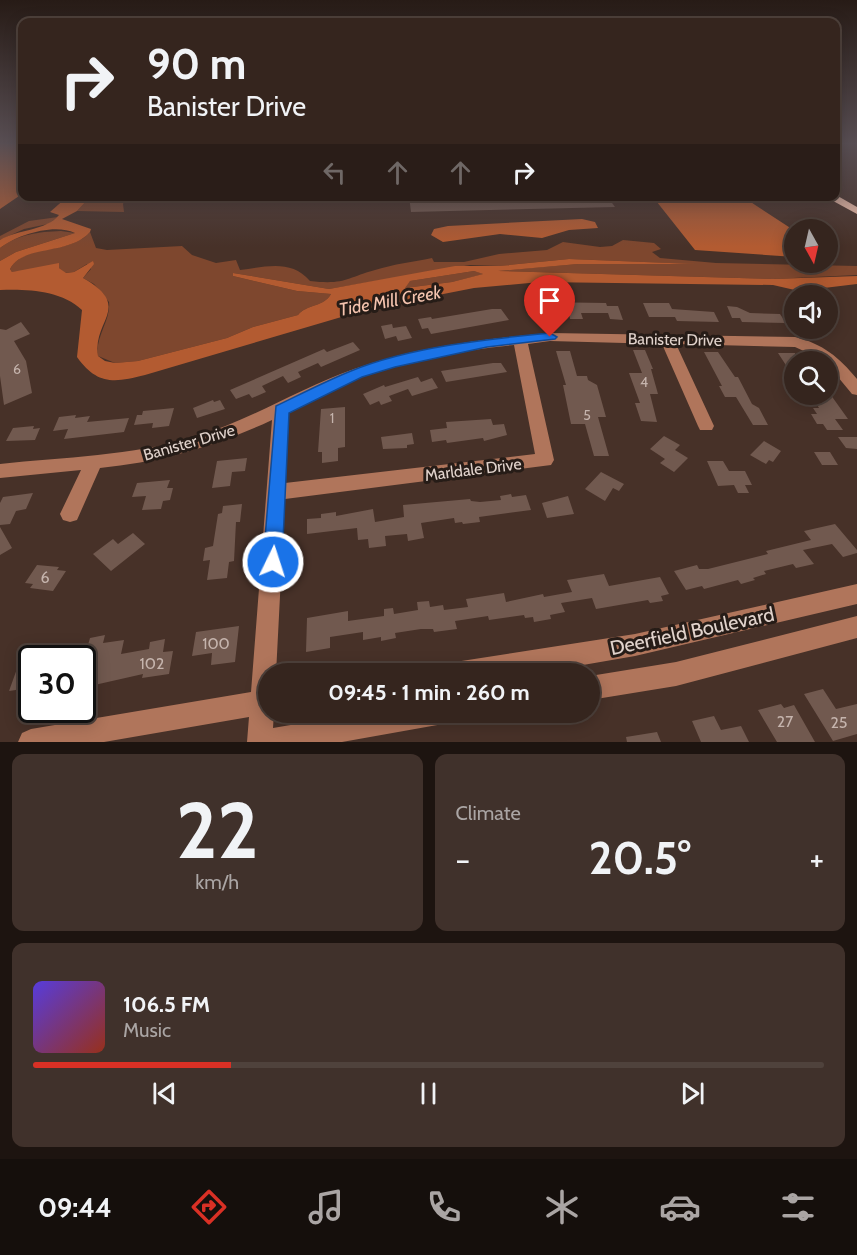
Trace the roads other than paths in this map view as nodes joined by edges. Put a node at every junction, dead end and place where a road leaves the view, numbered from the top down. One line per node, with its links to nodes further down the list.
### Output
1 (840, 195): 3 (main road)
2 (838, 201): 4 (main road)
3 (857, 204)
4 (857, 211)
5 (520, 338): 6 (street, Banister Drive); 8 (street, Banister Drive); 12 (street, Marldale Drive)
6 (667, 339): 7 (street, Banister Drive); 9 (street)
7 (856, 388)
8 (281, 410): 10 (street, Banister Drive); 12 (street)
9 (706, 426)
10 (93, 463): 11 (street, Banister Drive); 13 (street)
11 (0, 471)
12 (277, 492): 16 (street)
13 (70, 514)
14 (857, 594): 17 (street, Deerfield Boulevard)
15 (857, 627): 18 (street, Deerfield Boulevard)
16 (268, 663)
17 (521, 663)
18 (600, 686)
19 (258, 703): 22 (street)
20 (263, 723): 23 (street)
21 (379, 723): 24 (street)
22 (31, 742)
23 (260, 742)
24 (268, 742)

